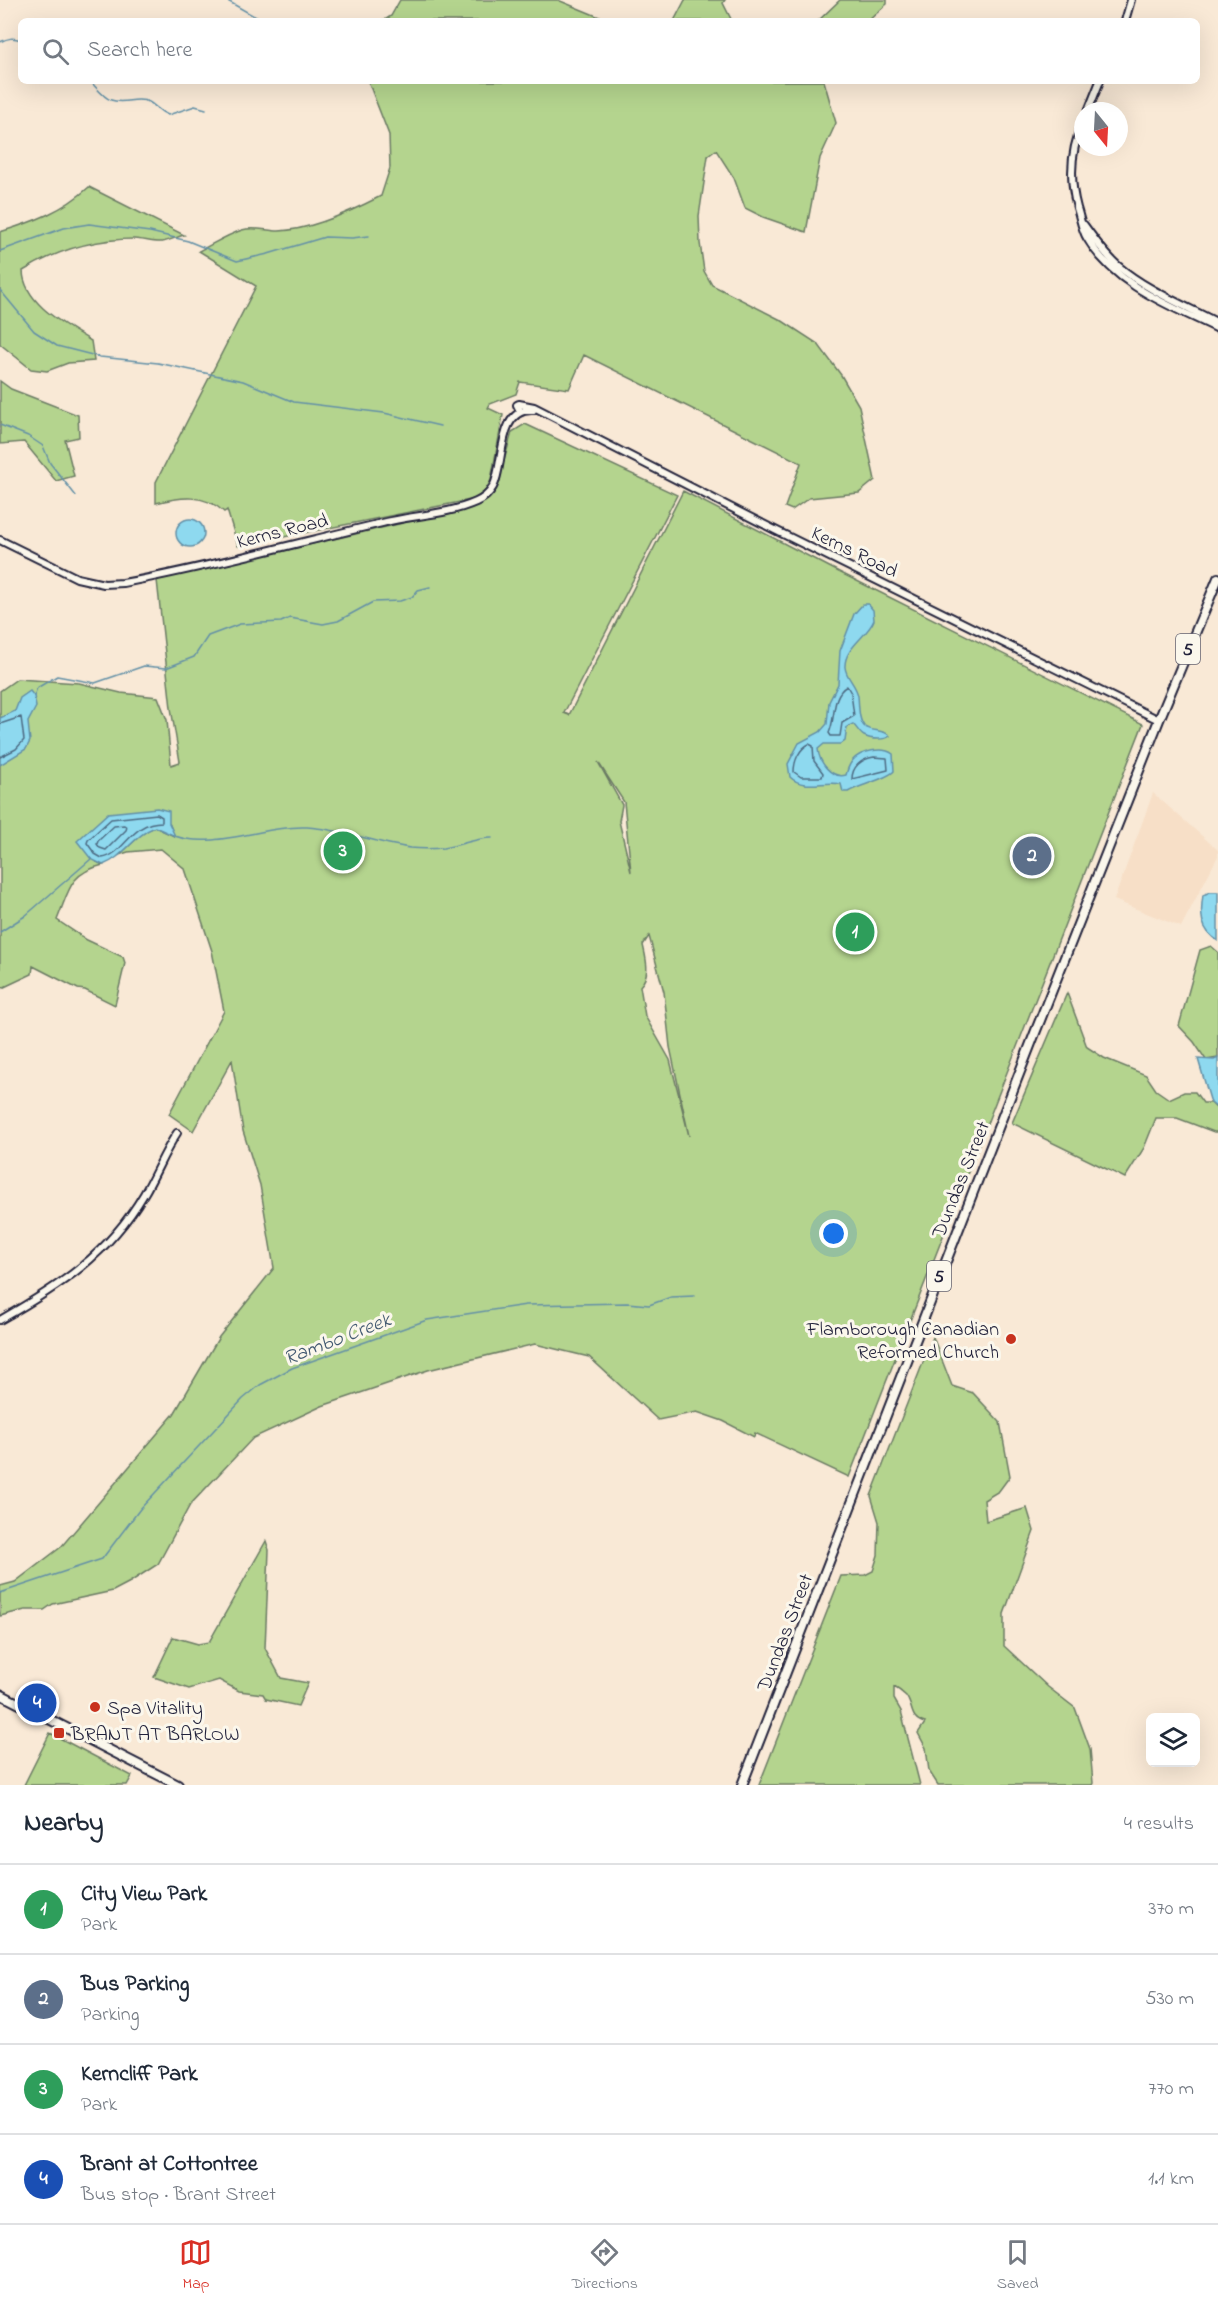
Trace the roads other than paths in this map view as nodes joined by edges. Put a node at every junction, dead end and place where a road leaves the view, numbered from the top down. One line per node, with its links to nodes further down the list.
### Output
1 (1131, 0): 2 (street)
2 (1126, 18)
3 (1099, 84): 4 (street)
4 (1092, 102)
5 (1074, 156): 6 (street)
6 (1082, 222): 7 (street); 8 (street)
7 (1218, 322)
8 (1218, 329)
9 (0, 540): 11 (street, Kerns Road)
10 (1218, 578): 11 (main road, 5)
11 (1159, 720): 16 (main road, Dundas Street / 5)
12 (177, 1133): 13 (street)
13 (0, 1320)
14 (0, 1694): 15 (main road)
15 (178, 1785)
16 (742, 1785)

